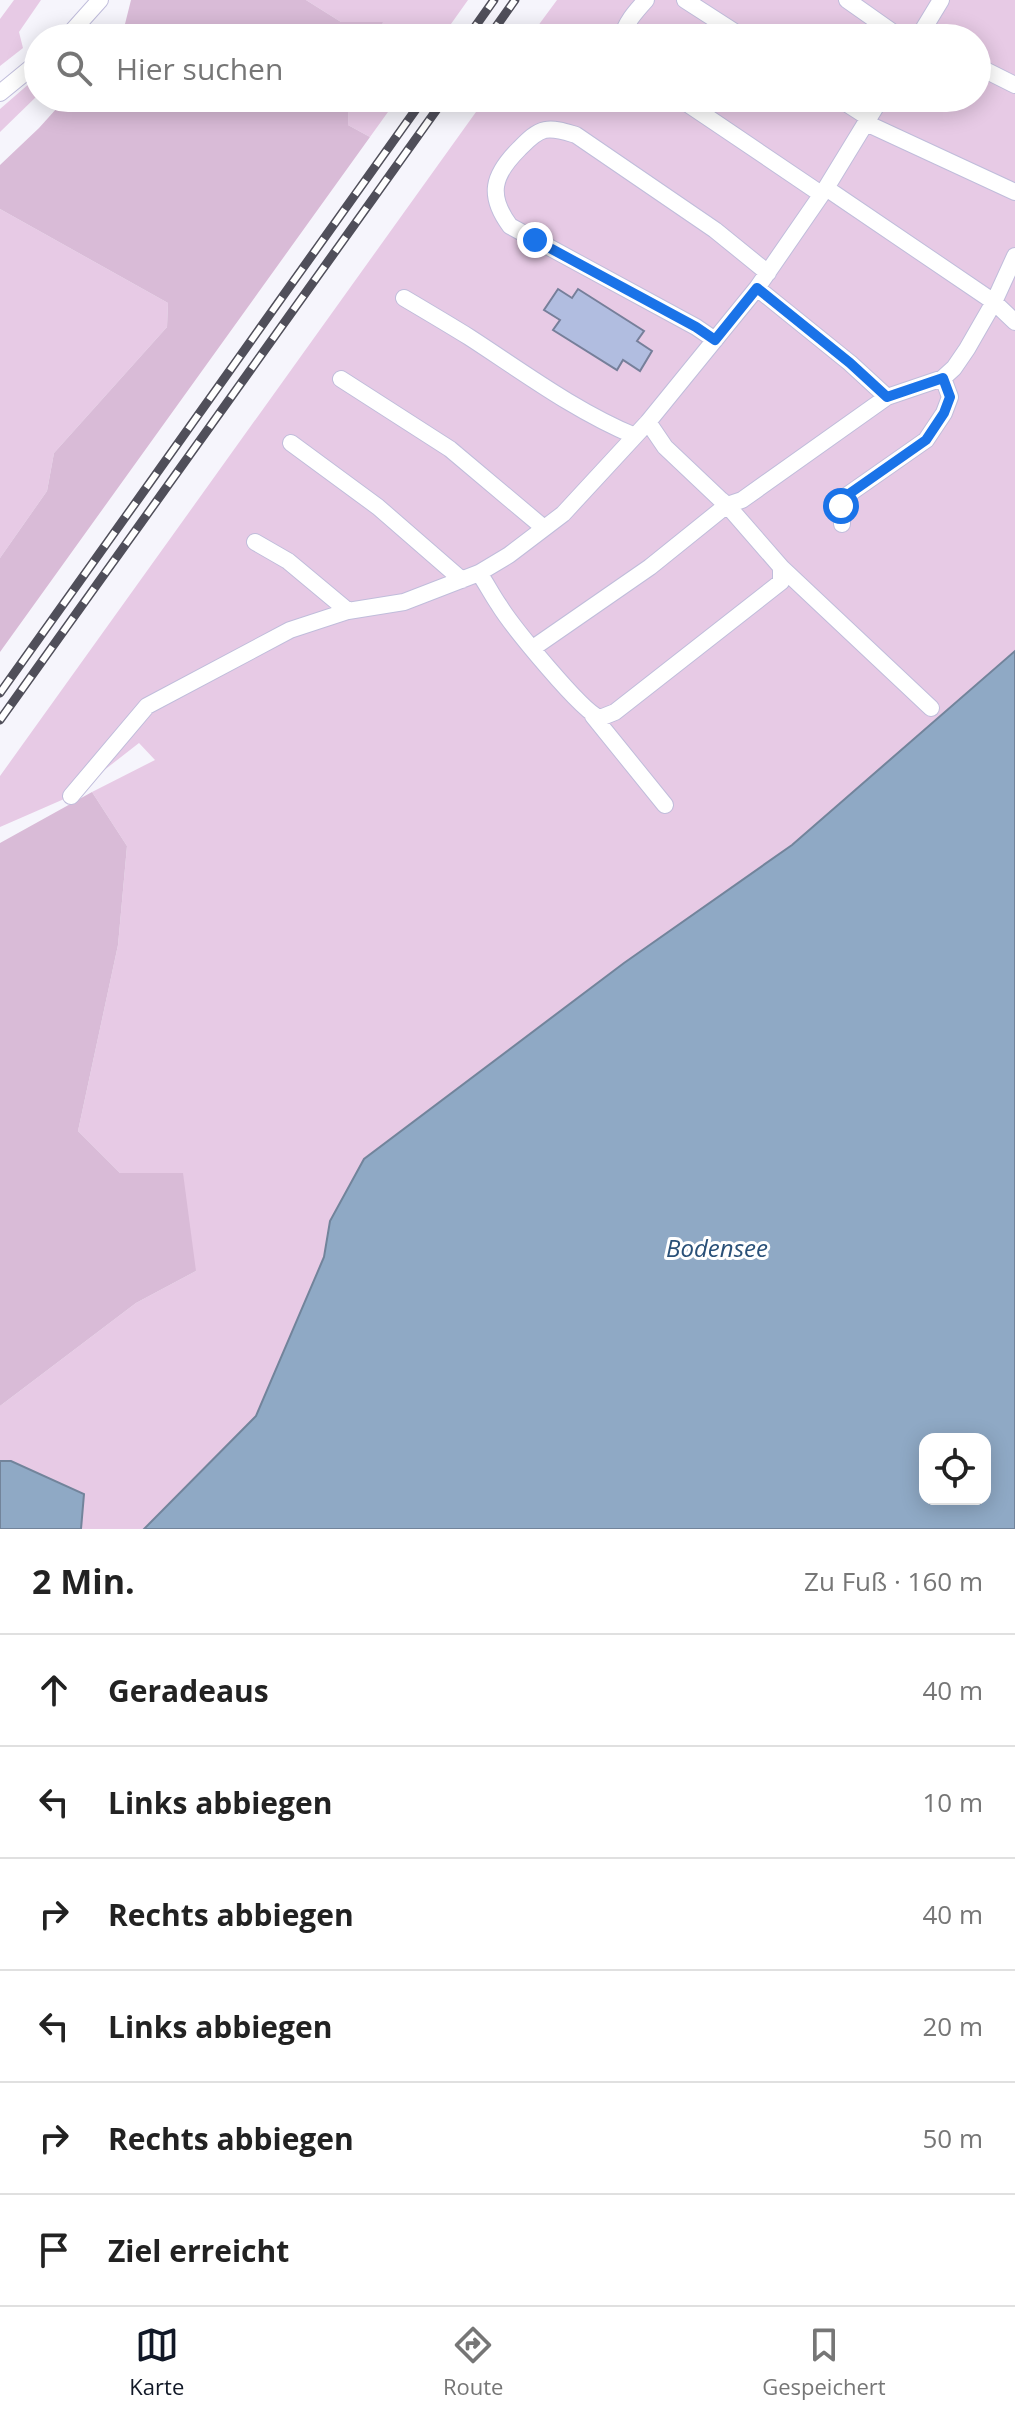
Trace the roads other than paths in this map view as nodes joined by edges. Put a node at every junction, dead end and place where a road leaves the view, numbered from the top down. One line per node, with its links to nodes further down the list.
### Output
1 (100, 0): 6 (lane)
2 (646, 0): 7 (lane)
3 (685, 0): 8 (lane)
4 (847, 0): 9 (lane)
5 (941, 0): 10 (lane)
6 (79, 24)
7 (627, 24)
8 (722, 24)
9 (881, 24)
10 (926, 24)
11 (24, 73): 14 (lane)
12 (991, 73): 13 (lane)
13 (1015, 85)
14 (0, 93)
15 (701, 112): 19 (lane)
16 (857, 112): 18 (lane)
17 (873, 112): 18 (lane)
18 (868, 120): 19 (lane); 20 (lane)
19 (824, 191): 22 (lane); 25 (lane)
20 (1015, 192)
21 (1015, 256): 25 (lane)
22 (768, 273): 23 (lane); 27 (lane)
23 (757, 288): 27 (lane); 30 (lane)
24 (404, 298): 32 (lane)
25 (994, 302): 26 (lane); 28 (lane)
26 (1015, 322)
27 (715, 340): 31 (lane)
28 (943, 378): 30 (lane); 35 (lane)
29 (341, 379): 36 (lane)
30 (887, 397): 34 (lane)
31 (648, 422): 32 (lane); 34 (lane)
32 (635, 436): 36 (lane)
33 (291, 443): 40 (lane)
34 (727, 505): 38 (lane); 42 (lane)
35 (842, 524)
36 (544, 528): 39 (lane)
37 (255, 542): 41 (lane)
38 (781, 567): 43 (lane); 44 (lane)
39 (479, 573): 40 (lane); 42 (lane)
40 (462, 580): 41 (lane)
41 (348, 611): 45 (lane)
42 (533, 648): 44 (lane)
43 (931, 708)
44 (593, 716): 46 (lane)
45 (71, 796)
46 (665, 805)

